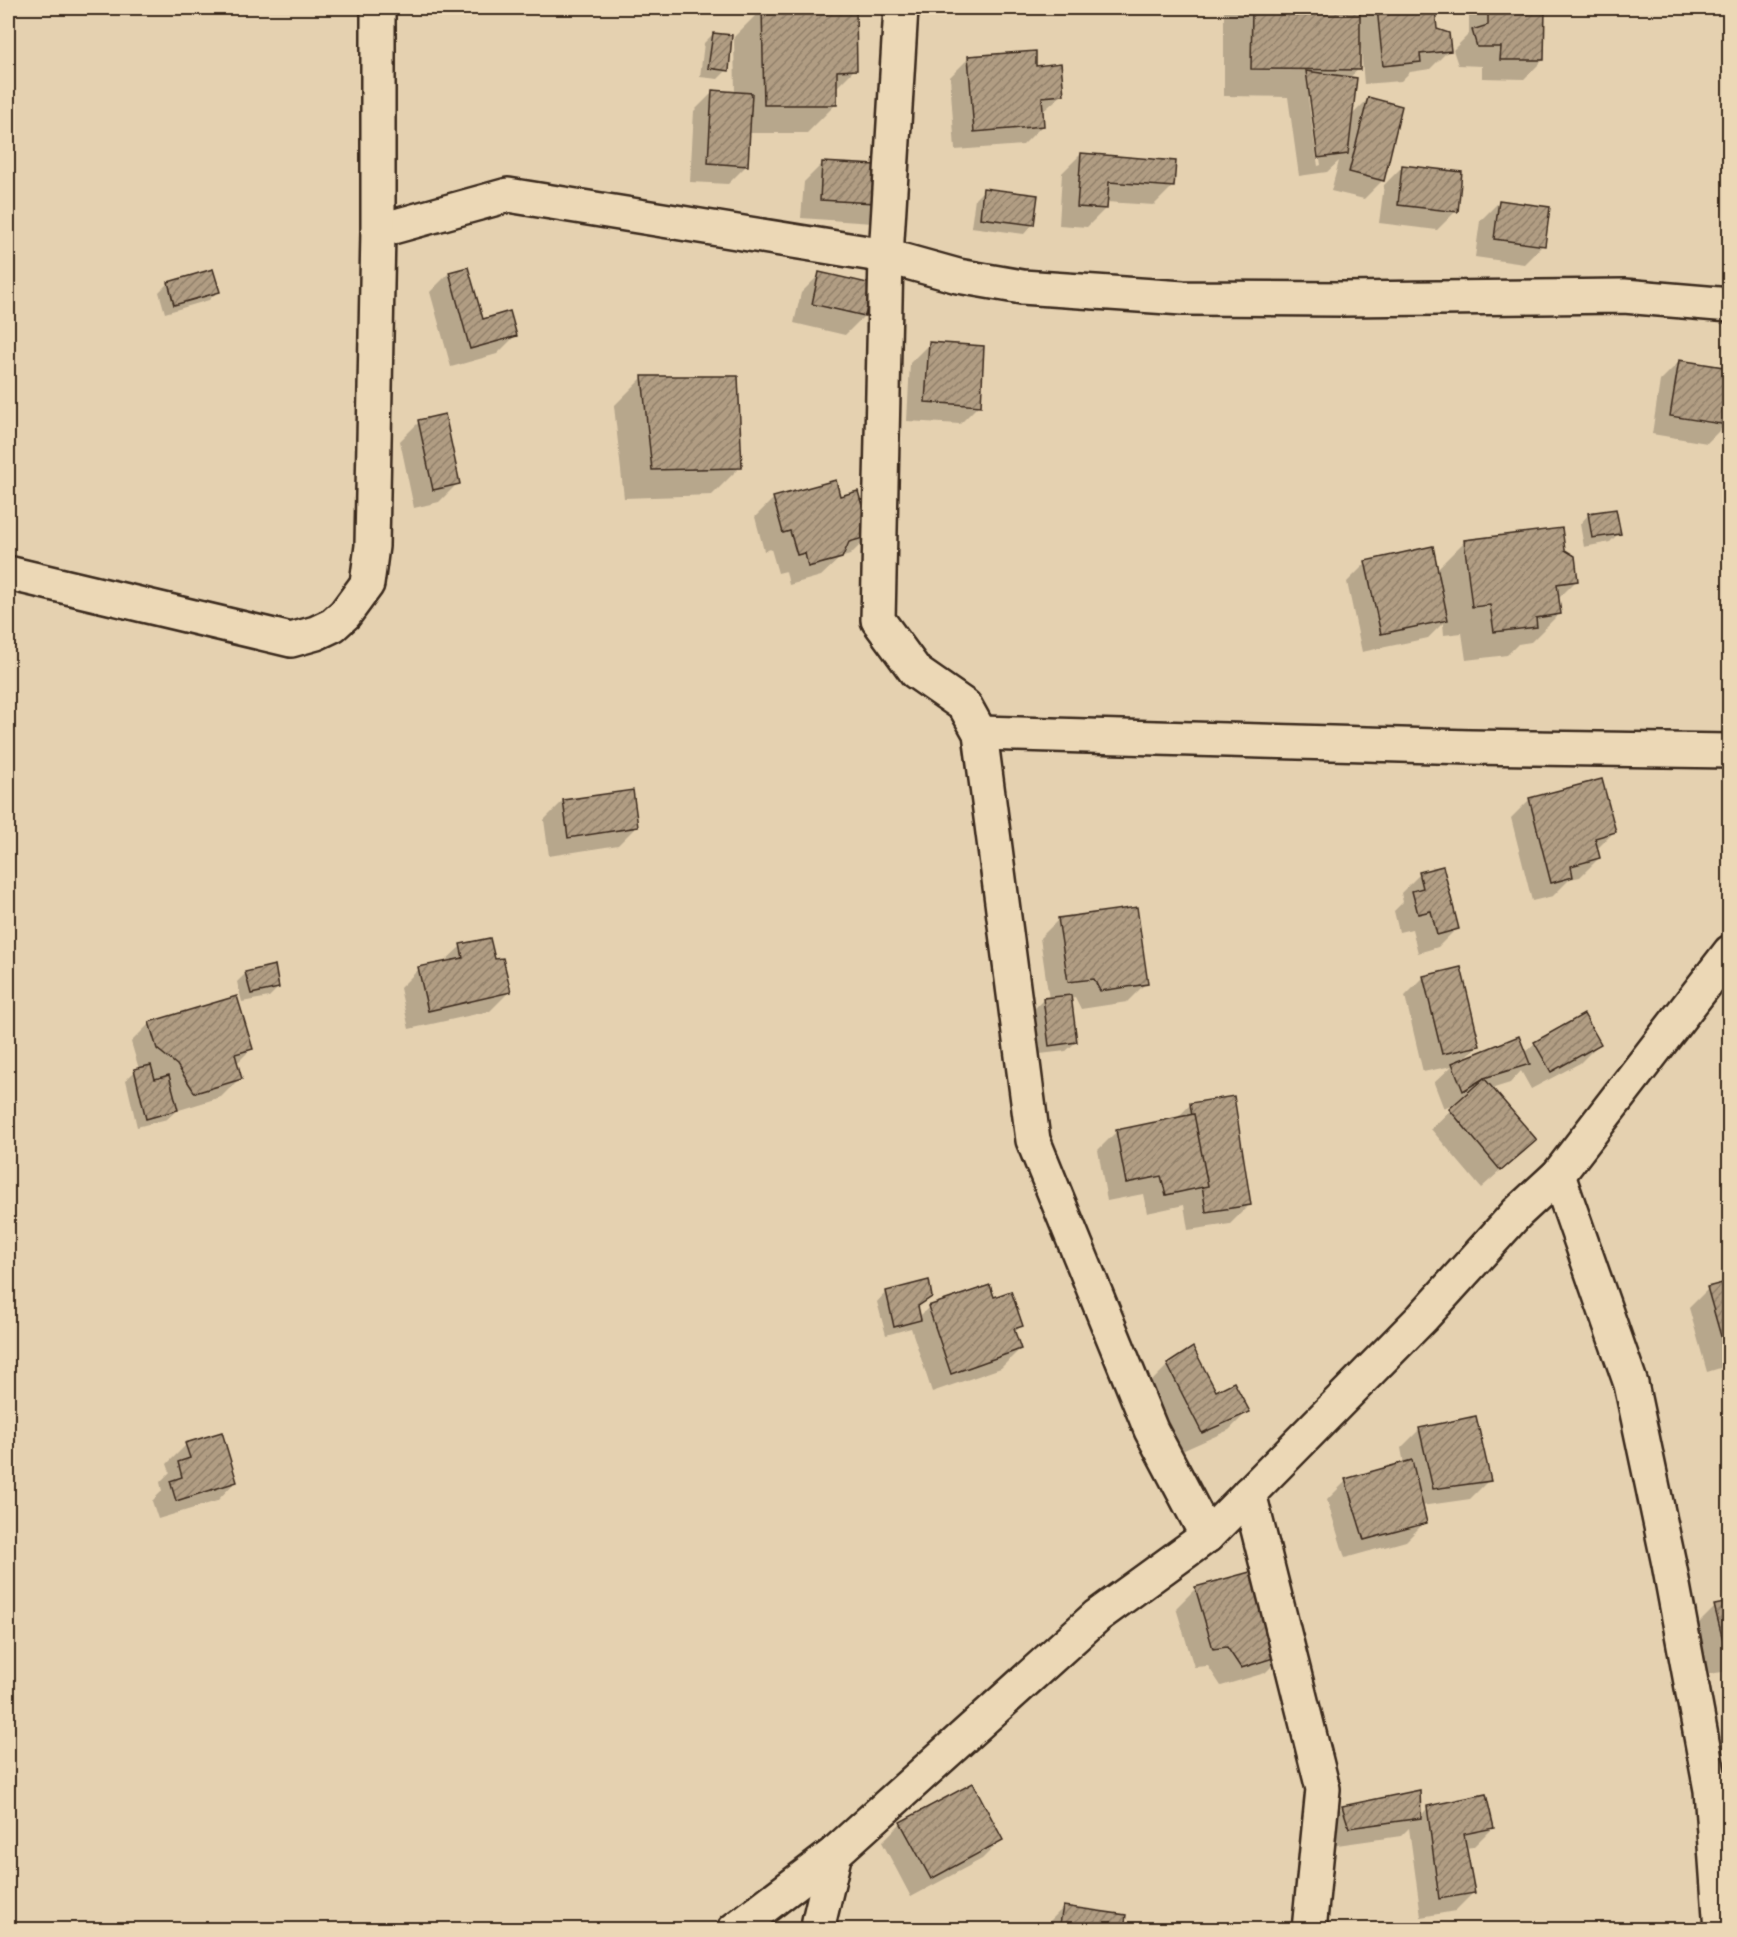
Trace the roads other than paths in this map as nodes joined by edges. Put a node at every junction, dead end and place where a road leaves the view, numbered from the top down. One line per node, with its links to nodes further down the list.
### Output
1 (378, 8): 3 (street)
2 (901, 8): 4 (street)
3 (378, 231): 4 (street); 6 (street)
4 (886, 256): 5 (street); 7 (street)
5 (1730, 305)
6 (8, 573)
7 (980, 733): 8 (street); 12 (street)
8 (1730, 751)
9 (1730, 952): 10 (street)
10 (1558, 1175): 11 (street); 13 (street)
11 (1249, 1493): 12 (street); 17 (street)
12 (1207, 1536): 14 (street)
13 (1720, 1789): 18 (street)
14 (835, 1853): 15 (street); 16 (street)
15 (734, 1929)
16 (821, 1929)
17 (1309, 1929)
18 (1721, 1929)

